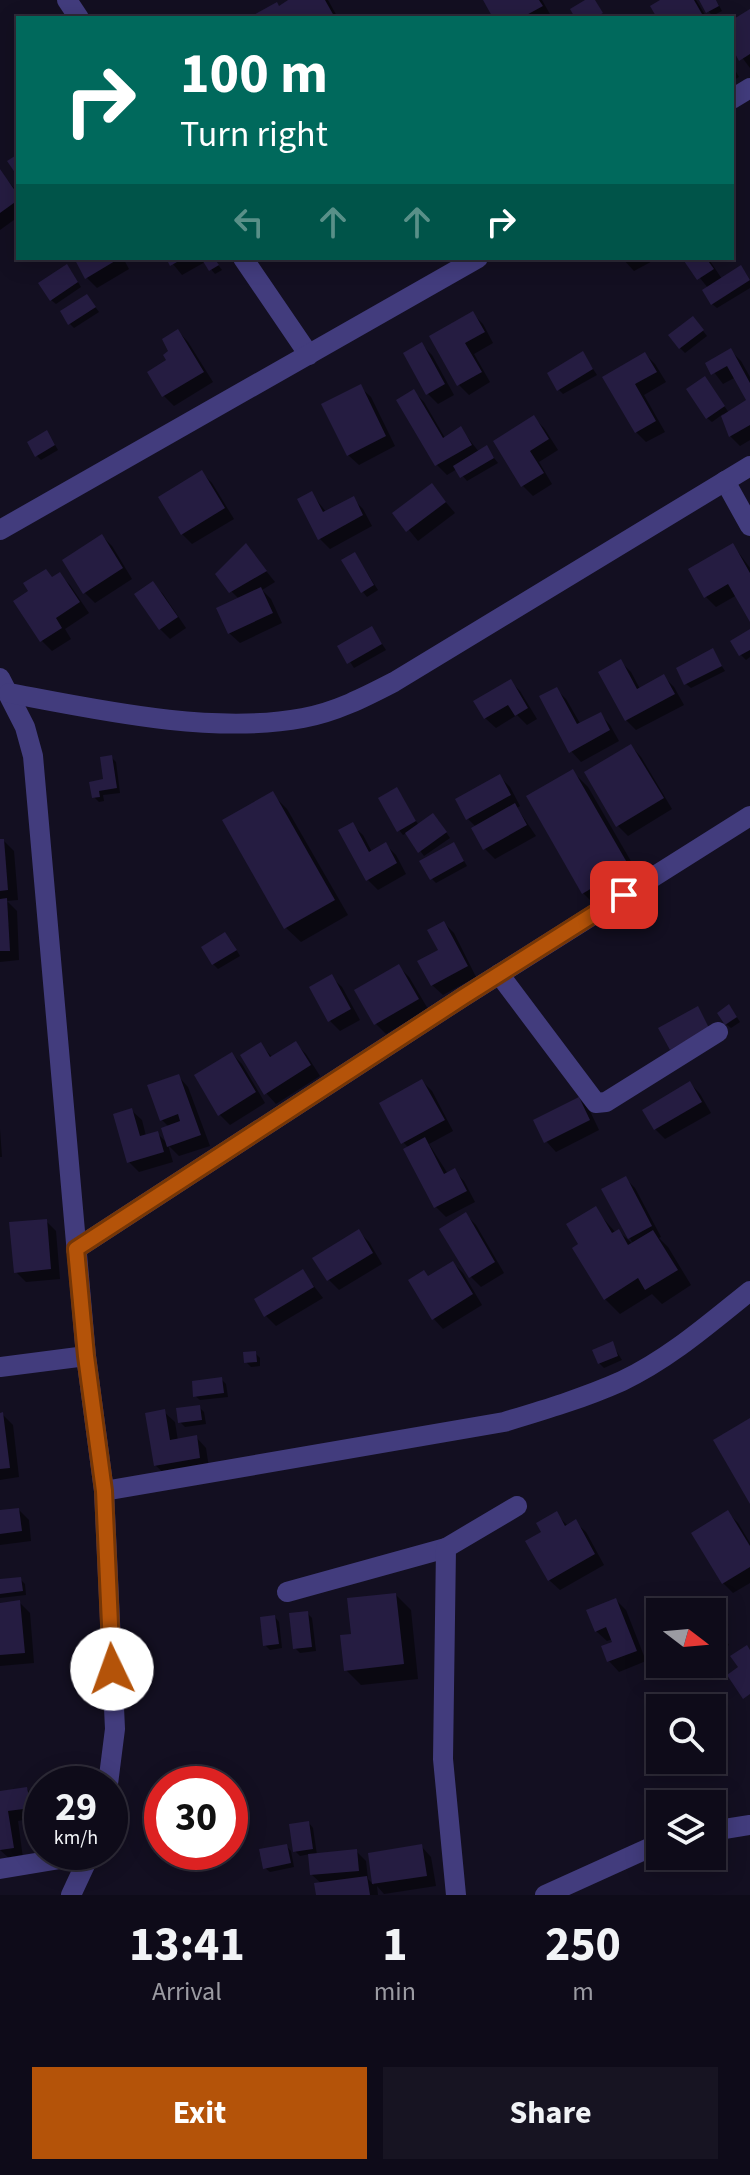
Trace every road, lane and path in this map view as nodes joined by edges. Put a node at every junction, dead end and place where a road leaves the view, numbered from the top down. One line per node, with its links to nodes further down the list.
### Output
1 (244, 260): 3 (street)
2 (475, 260): 3 (street)
3 (309, 355): 7 (street)
4 (750, 466): 5 (street)
5 (725, 481): 6 (street); 8 (street)
6 (750, 526)
7 (0, 530)
8 (5, 686): 12 (street)
9 (750, 816): 10 (street)
10 (499, 974): 11 (street); 12 (street)
11 (718, 1032)
12 (76, 1249): 14 (street)
13 (750, 1291): 16 (street)
14 (86, 1356): 15 (street); 16 (street)
15 (0, 1367)
16 (104, 1491): 20 (street)
17 (517, 1506): 18 (street)
18 (446, 1548): 19 (street); 28 (street)
19 (287, 1592)
20 (110, 1766)
21 (750, 1825): 22 (street)
22 (726, 1829)
23 (646, 1849): 29 (street)
24 (24, 1865): 25 (street)
25 (0, 1869)
26 (82, 1870): 27 (street)
27 (71, 1895)
28 (456, 1895)
29 (545, 1895)

